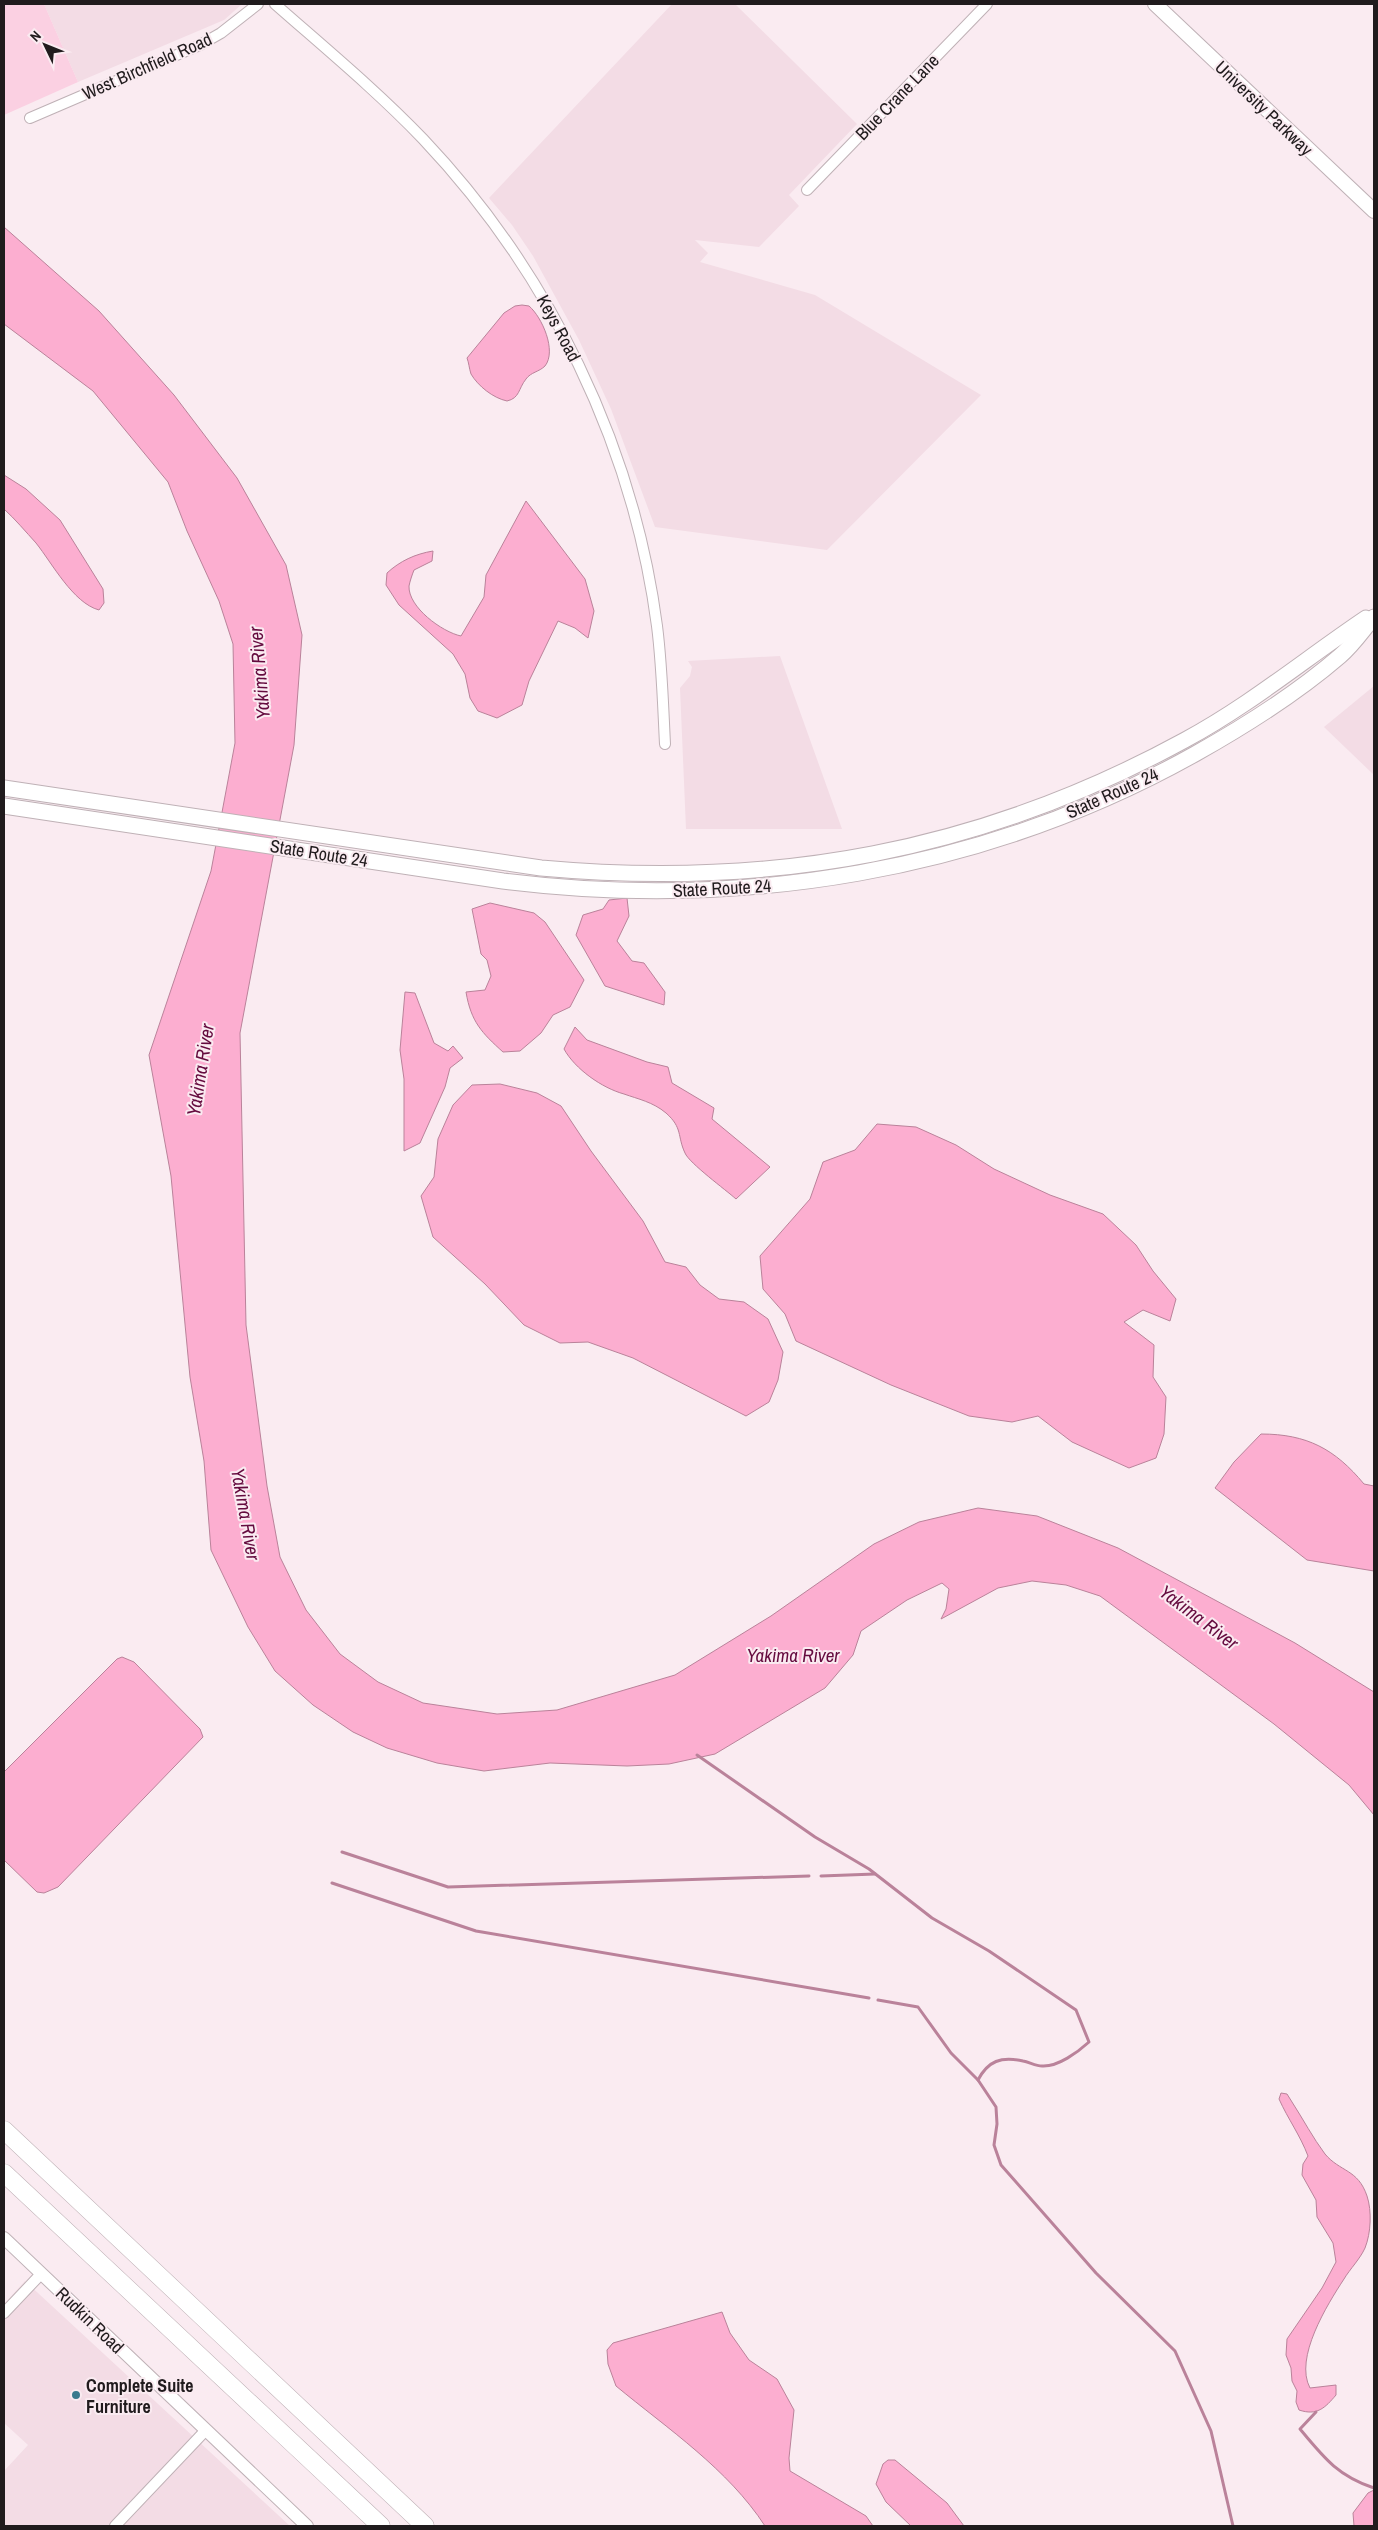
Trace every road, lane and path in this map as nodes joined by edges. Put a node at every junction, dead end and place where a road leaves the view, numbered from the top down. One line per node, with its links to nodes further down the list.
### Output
1 (258, 4): 5 (street, West Birchfield Road)
2 (275, 4): 10 (street, Keys Road)
3 (987, 4): 6 (street, Blue Crane Lane)
4 (1155, 4): 7 (main road, University Parkway)
5 (30, 118)
6 (807, 190)
7 (1374, 211)
8 (1374, 612): 11 (main road, State Route 24)
9 (1374, 617): 12 (main road, State Route 24)
10 (665, 744)
11 (4, 788)
12 (4, 806)
13 (4, 2130): 22 (highway)
14 (4, 2173): 21 (highway)
15 (4, 2238): 16 (street, Rudkin Road)
16 (42, 2274): 17 (street); 18 (street, Rudkin Road)
17 (4, 2313)
18 (206, 2430): 19 (street); 20 (street, Rudkin Road)
19 (115, 2526)
20 (307, 2526)
21 (381, 2526)
22 (425, 2526)

